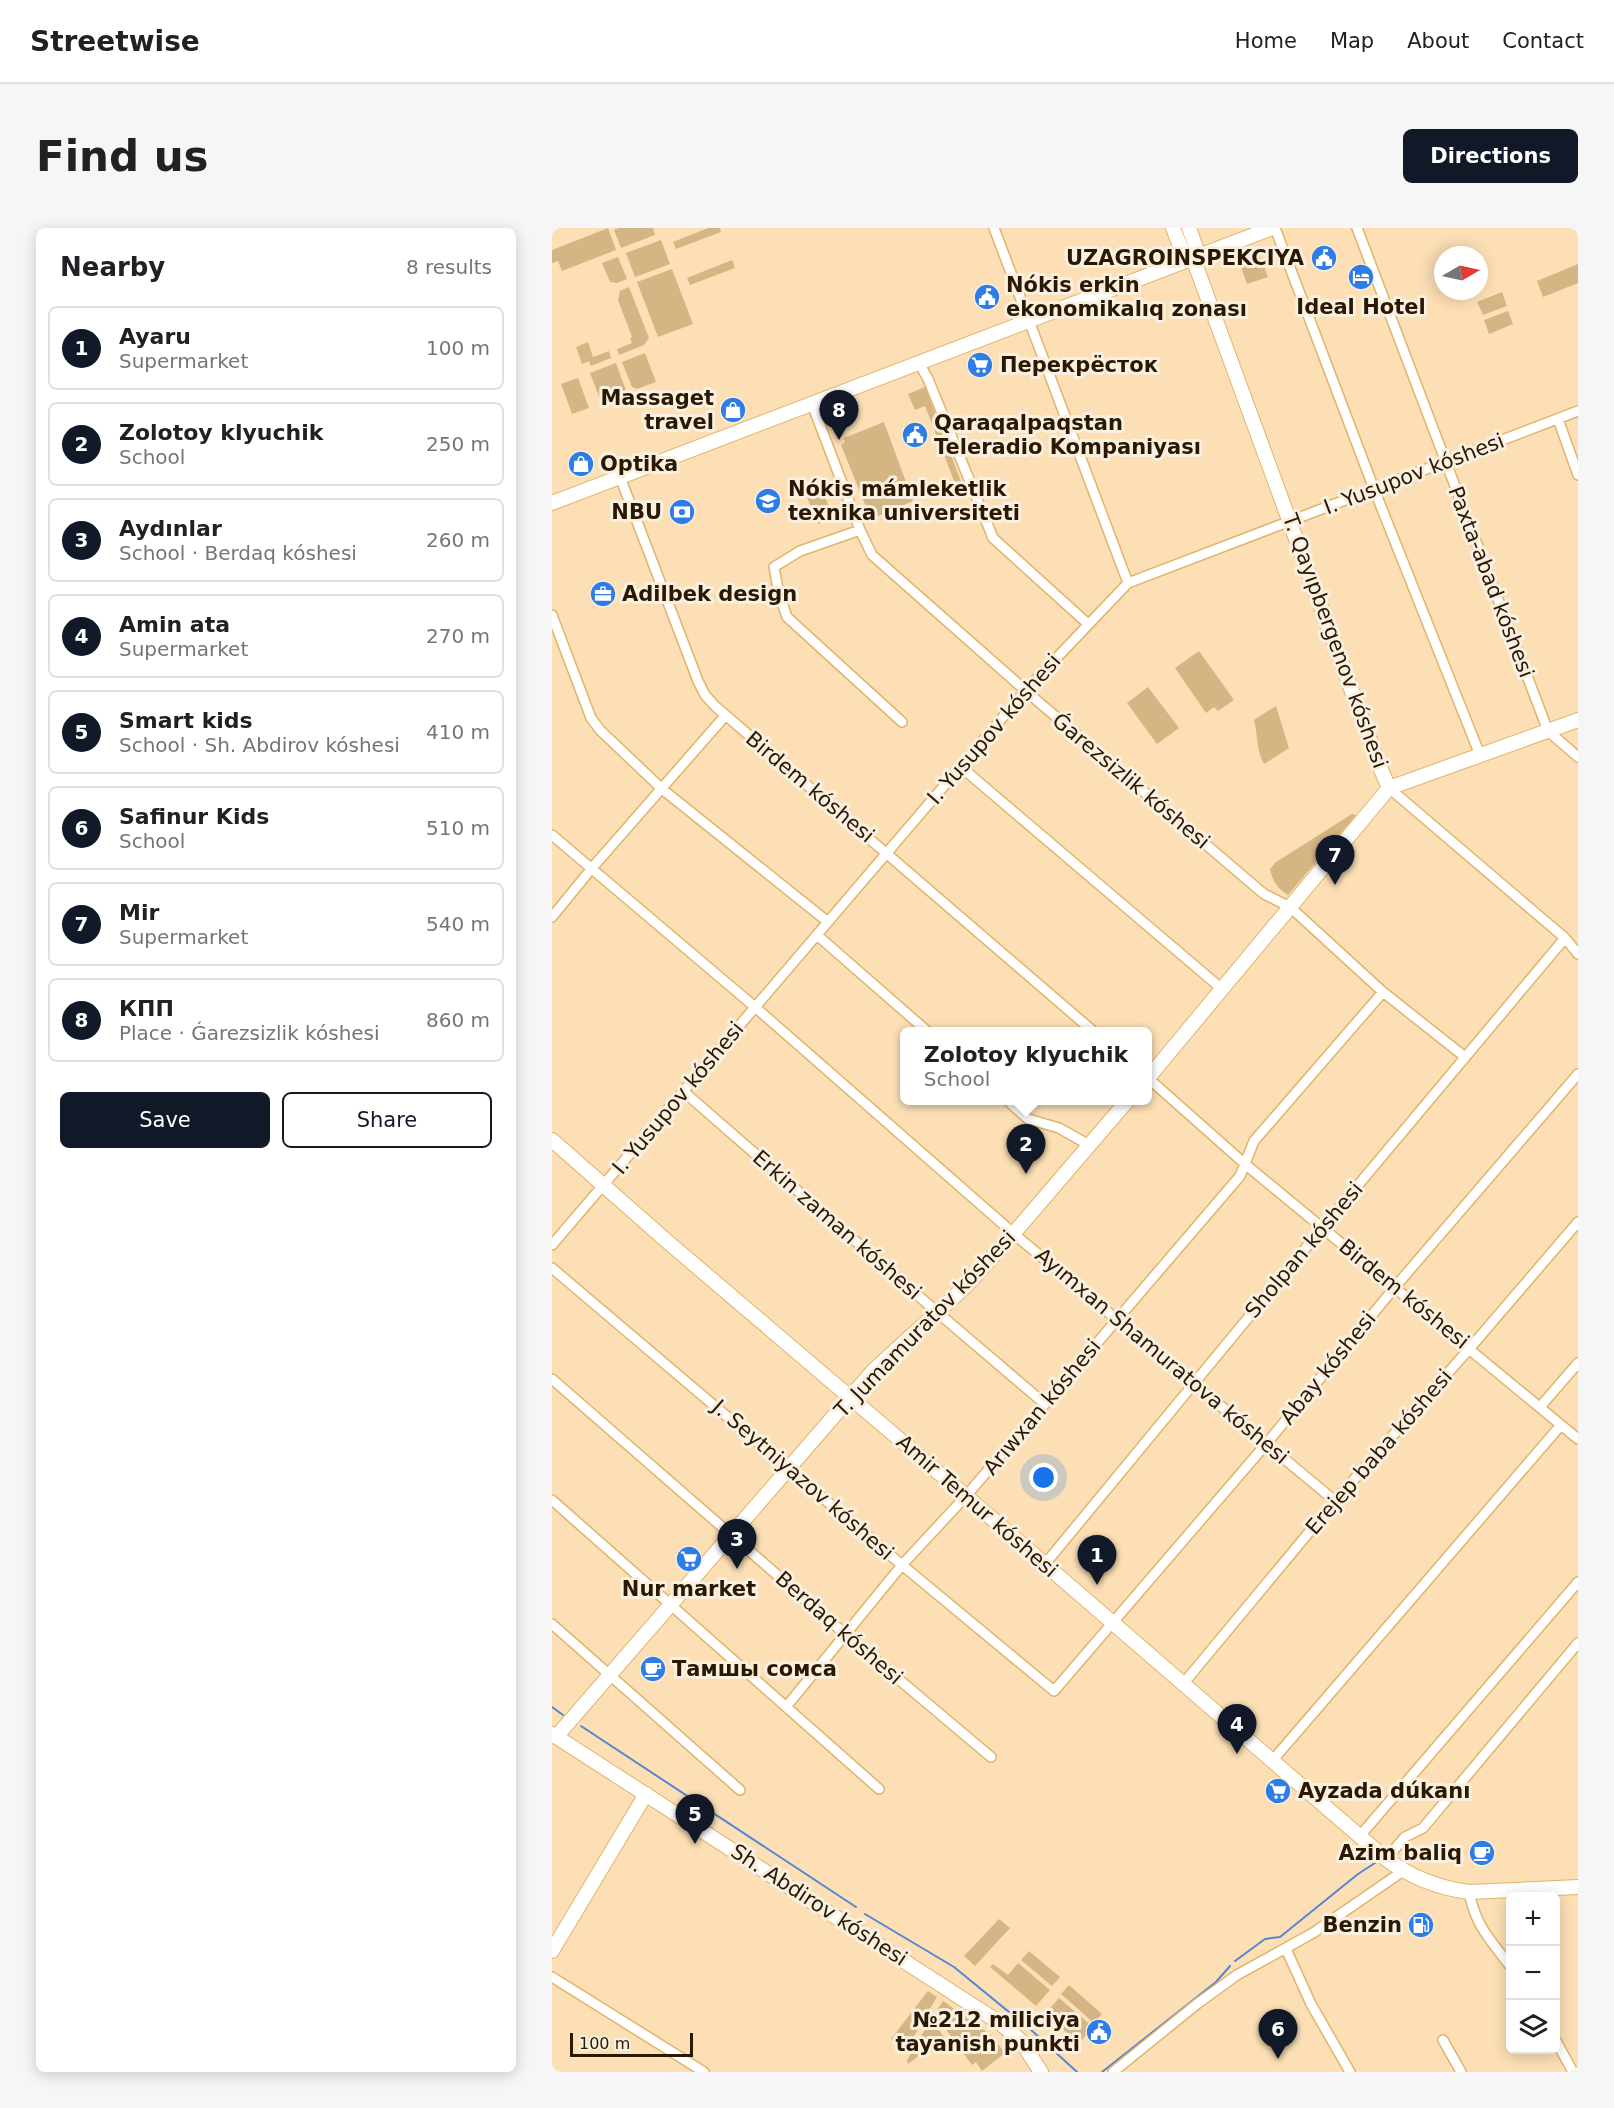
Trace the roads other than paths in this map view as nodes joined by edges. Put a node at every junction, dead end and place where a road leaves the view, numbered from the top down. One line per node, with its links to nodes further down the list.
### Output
1 (994, 228): 7 (street)
2 (1173, 228): 6 (main road, T. Qayıpbergenov kóshesi)
3 (1189, 228): 6 (main road, T. Qayıpbergenov kóshesi)
4 (1274, 228): 6 (main road); 15 (street)
5 (1357, 228): 12 (street, Paxta-abad kóshesi)
6 (1193, 259): 7 (main road); 17 (main road, T. Qayıpbergenov kóshesi)
7 (1028, 320): 8 (main road); 19 (street)
8 (919, 363): 9 (main road); 21 (street)
9 (812, 404): 14 (main road); 18 (street, Ǵarezsizlik kóshesi)
10 (1578, 411): 11 (street, I. Yusupov kóshesi)
11 (1558, 419): 12 (street, I. Yusupov kóshesi); 13 (street)
12 (1446, 462): 15 (street, I. Yusupov kóshesi); 26 (street, Paxta-abad kóshesi)
13 (1578, 475)
14 (620, 477): 16 (main road); 23 (street, Birdem kóshesi)
15 (1374, 489): 17 (street, I. Yusupov kóshesi); 27 (street)
16 (552, 503)
17 (1290, 520): 19 (street, I. Yusupov kóshesi); 30 (main road, T. Qayıpbergenov kóshesi)
18 (860, 530): 22 (street, Ǵarezsizlik kóshesi); 25 (street)
19 (1128, 584): 21 (street, I. Yusupov kóshesi)
20 (552, 615): 31 (street)
21 (1088, 624): 22 (street, I. Yusupov kóshesi)
22 (1026, 690): 29 (street, I. Yusupov kóshesi); 35 (street, Ǵarezsizlik kóshesi)
23 (725, 716): 31 (street); 33 (street, Birdem kóshesi)
24 (1578, 720): 26 (main road)
25 (902, 722)
26 (1548, 731): 27 (main road); 28 (street, Paxta-abad kóshesi)
27 (1480, 755): 30 (main road)
28 (1578, 757)
29 (961, 767): 33 (street, I. Yusupov kóshesi); 41 (street)
30 (1389, 788): 35 (main road); 39 (street, T. Qayıpbergenov kóshesi)
31 (662, 789): 34 (street); 37 (street)
32 (552, 835): 34 (street, Ayımxan Shamuratova kóshesi)
33 (887, 852): 37 (street, I. Yusupov kóshesi); 45 (street, Birdem kóshesi)
34 (592, 868): 36 (street); 43 (street, Ayımxan Shamuratova kóshesi)
35 (1290, 907): 41 (main road); 42 (street, Ǵarezsizlik kóshesi)
36 (552, 917)
37 (828, 922): 38 (street, I. Yusupov kóshesi)
38 (817, 935): 43 (street, I. Yusupov kóshesi); 44 (street)
39 (1565, 938): 40 (street, T. Qayıpbergenov kóshesi); 46 (street, Sholpan kóshesi)
40 (1578, 954)
41 (1222, 989): 47 (main road)
42 (1383, 992): 46 (street, Ǵarezsizlik kóshesi); 55 (street, Arıwxan kóshesi)
43 (755, 1007): 50 (street, I. Yusupov kóshesi); 59 (street, Ayımxan Shamuratova kóshesi)
44 (922, 1027)
45 (1088, 1027)
46 (1465, 1057): 58 (street, Sholpan kóshesi)
47 (1152, 1073)
48 (1578, 1074): 62 (street, Abay kóshesi)
49 (1152, 1082): 55 (street, Birdem kóshesi)
50 (683, 1091): 56 (street, I. Yusupov kóshesi); 63 (street, Erkin zaman kóshesi)
51 (1012, 1105): 54 (street)
52 (1124, 1105): 54 (main road, T. Jumamuratov kóshesi)
53 (552, 1140): 56 (main road, Amir Temur kóshesi)
54 (1089, 1145): 59 (main road, T. Jumamuratov kóshesi)
55 (1245, 1164): 58 (street, Birdem kóshesi); 64 (street, Arıwxan kóshesi)
56 (604, 1186): 60 (street, I. Yusupov kóshesi); 69 (main road, Amir Temur kóshesi)
57 (1578, 1222): 65 (street, Erejep baba kóshesi)
58 (1323, 1227): 62 (street, Birdem kóshesi); 68 (street, Sholpan kóshesi)
59 (1014, 1233): 63 (main road, T. Jumamuratov kóshesi); 64 (street, Ayımxan Shamuratova kóshesi)
60 (552, 1245)
61 (552, 1268): 75 (street, J. Seytniyazov kóshesi)
62 (1395, 1287): 65 (street, Birdem kóshesi); 74 (street, Abay kóshesi)
63 (937, 1312): 69 (main road, T. Jumamuratov kóshesi); 70 (street, Erkin zaman kóshesi)
64 (1116, 1320): 68 (street, Ayımxan Shamuratova kóshesi); 70 (street, Arıwxan kóshesi)
65 (1470, 1348): 71 (street, Birdem kóshesi); 78 (street, Erejep baba kóshesi)
66 (1578, 1363): 71 (street)
67 (552, 1379): 79 (street, Berdaq kóshesi)
68 (1195, 1382): 74 (street, Ayımxan Shamuratova kóshesi); 80 (street, Sholpan kóshesi)
69 (850, 1397): 75 (main road, T. Jumamuratov kóshesi); 76 (main road, Amir Temur kóshesi)
70 (1046, 1404): 76 (street, Arıwxan kóshesi)
71 (1540, 1407): 72 (street, Birdem kóshesi)
72 (1561, 1425): 73 (street, Birdem kóshesi); 94 (street)
73 (1578, 1439)
74 (1267, 1443): 78 (street, Ayımxan Shamuratova kóshesi); 84 (street, Abay kóshesi)
75 (790, 1468): 79 (main road, T. Jumamuratov kóshesi); 81 (street, J. Seytniyazov kóshesi)
76 (966, 1496): 80 (main road, Amir Temur kóshesi); 81 (street, Arıwxan kóshesi)
77 (552, 1500): 83 (street)
78 (1335, 1501): 89 (street, Erejep baba kóshesi)
79 (730, 1534): 83 (main road, T. Jumamuratov kóshesi); 86 (street, Berdaq kóshesi)
80 (1045, 1564): 84 (main road, Amir Temur kóshesi)
81 (902, 1565): 86 (street, Arıwxan kóshesi); 90 (street, J. Seytniyazov kóshesi)
82 (1578, 1582): 98 (street)
83 (670, 1605): 88 (main road, T. Jumamuratov kóshesi); 91 (street)
84 (1113, 1623): 89 (main road, Amir Temur kóshesi); 90 (street, Abay kóshesi)
85 (552, 1624): 88 (street)
86 (845, 1634): 91 (street, Arıwxan kóshesi); 93 (street, Berdaq kóshesi)
87 (1578, 1643): 99 (street)
88 (610, 1675): 92 (main road, T. Jumamuratov kóshesi); 96 (street)
89 (1183, 1684): 94 (main road, Amir Temur kóshesi)
90 (1054, 1691)
91 (786, 1707): 95 (street)
92 (554, 1736): 97 (main road, Sh. Abdirov kóshesi)
93 (991, 1757)
94 (1272, 1761): 98 (main road, Amir Temur kóshesi)
95 (879, 1789)
96 (740, 1790)
97 (646, 1794): 104 (main road); 110 (main road, Sh. Abdirov kóshesi)
98 (1359, 1837): 99 (main road, Amir Temur kóshesi)
99 (1386, 1860): 100 (main road, Amir Temur kóshesi)
100 (1403, 1871): 102 (main road, Amir Temur kóshesi); 103 (street)
101 (1578, 1887): 102 (main road, Amir Temur kóshesi)
102 (1469, 1892): 105 (street)
103 (1286, 1949): 111 (street); 112 (street)
104 (552, 1951)
105 (1506, 1961)
106 (552, 1977): 109 (street)
107 (1443, 2040): 113 (street)
108 (1560, 2049): 114 (street)
109 (704, 2072)
110 (1041, 2072)
111 (1113, 2072)
112 (1350, 2072)
113 (1461, 2072)
114 (1573, 2072)

